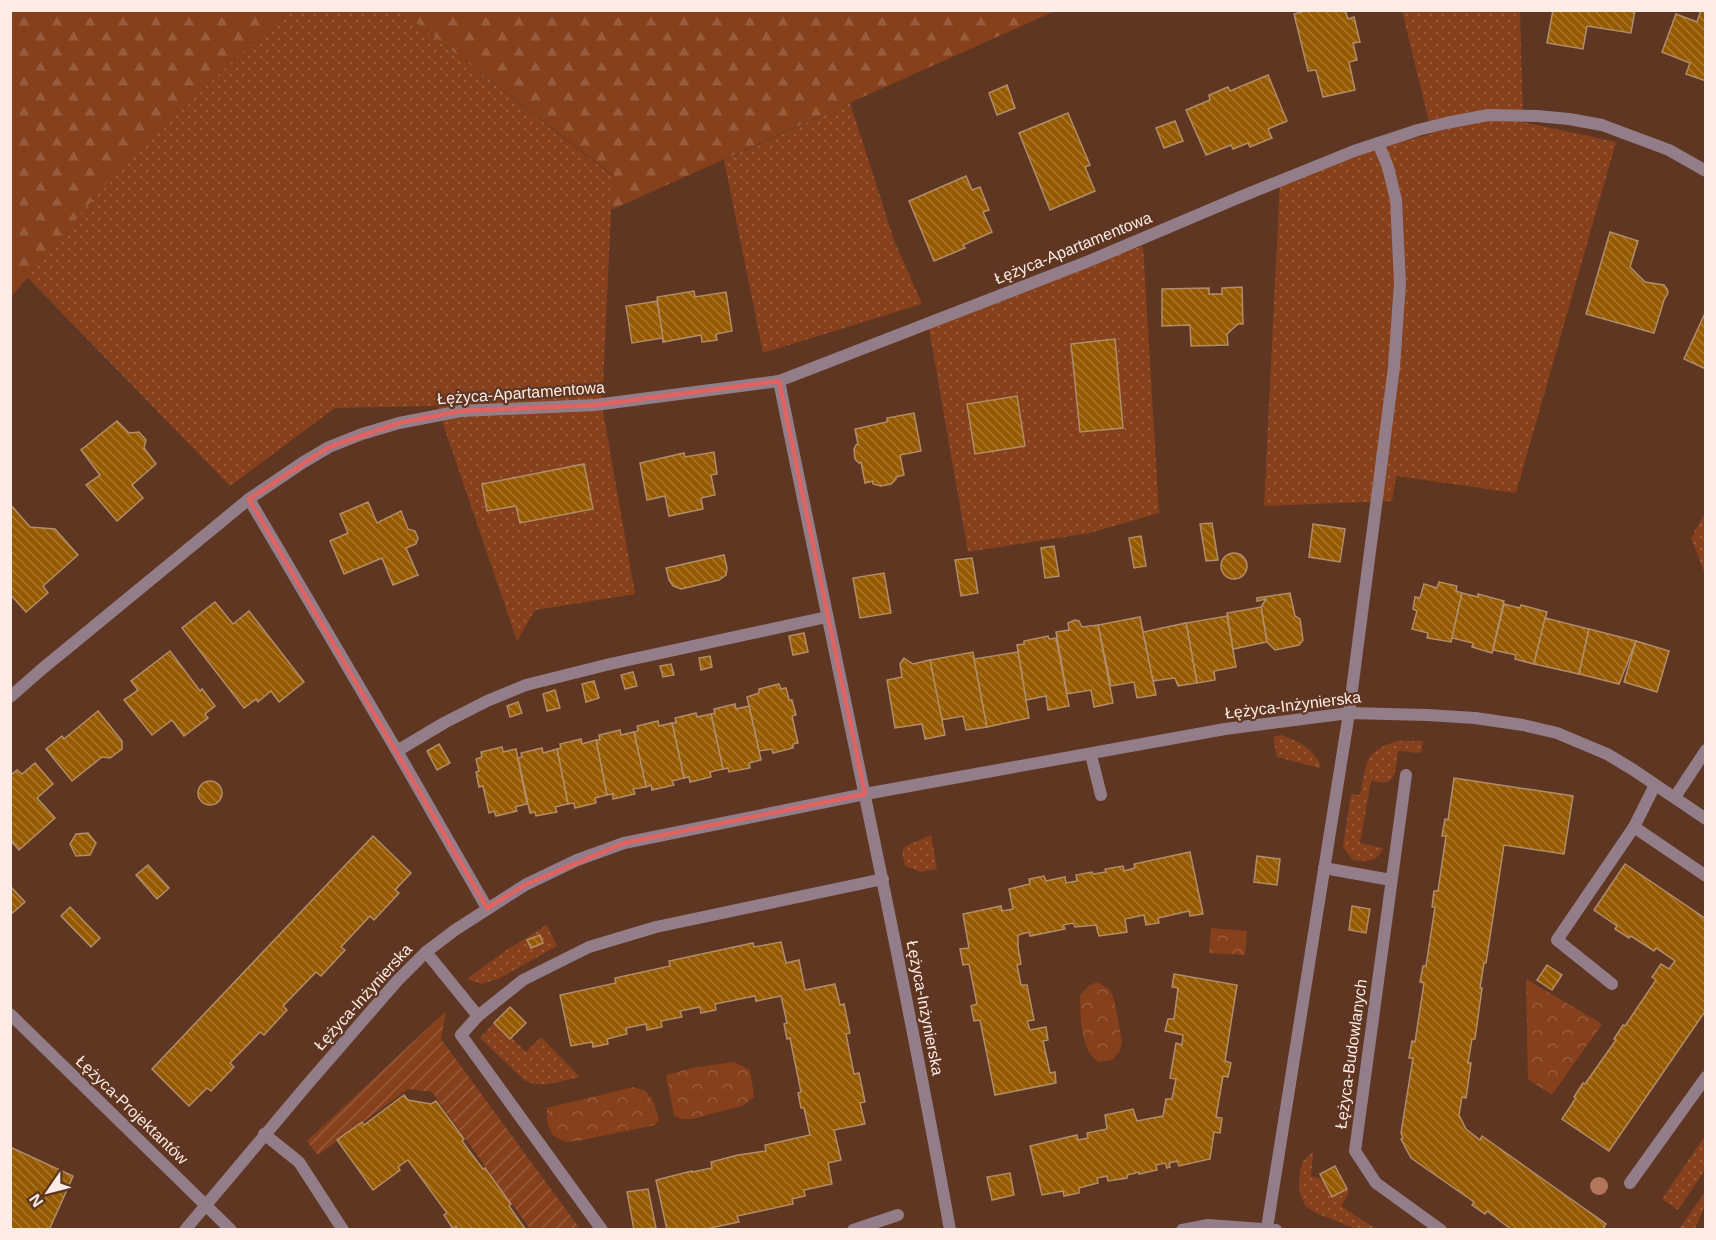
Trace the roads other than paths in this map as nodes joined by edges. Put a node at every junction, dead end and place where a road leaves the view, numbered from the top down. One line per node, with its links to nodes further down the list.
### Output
1 (1378, 143): 2 (street, Łężyca-Apartamentowa); 3 (street, Łężyca-Apartamentowa); 7 (street)
2 (1706, 171)
3 (779, 381): 4 (street, Łężyca-Apartamentowa); 5 (street)
4 (249, 499): 6 (street, Łężyca-Apartamentowa); 9 (street)
5 (827, 617): 9 (street); 13 (street)
6 (10, 697)
7 (1349, 713): 10 (street, Łężyca-Inżynierska); 12 (street, Łężyca-Inżynierska); 18 (street)
8 (1706, 750): 15 (street)
9 (397, 751): 22 (street)
10 (1091, 755): 13 (street, Łężyca-Inżynierska); 14 (street)
11 (1406, 775): 21 (street, Łężyca-Budowlanych)
12 (1655, 785): 15 (street, Łężyca-Inżynierska); 17 (street)
13 (865, 794): 20 (street, Łężyca-Inżynierska); 22 (street, Łężyca-Inżynierska)
14 (1101, 795)
15 (1675, 797): 16 (street, Łężyca-Inżynierska)
16 (1706, 819)
17 (1634, 827): 19 (street); 24 (street)
18 (1324, 868): 21 (street); 32 (street)
19 (1706, 876)
20 (883, 879): 26 (street); 38 (street, Łężyca-Inżynierska)
21 (1391, 880): 40 (street, Łężyca-Budowlanych)
22 (487, 908): 23 (street, Łężyca-Inżynierska)
23 (426, 952): 26 (street); 28 (street, Łężyca-Inżynierska)
24 (1612, 984)
25 (10, 1014): 30 (street, Łężyca-Projektantów)
26 (478, 1016): 36 (street)
27 (1706, 1077): 29 (street)
28 (264, 1134): 30 (street, Łężyca-Inżynierska); 35 (street)
29 (1630, 1182)
30 (206, 1205): 33 (street, Łężyca-Inżynierska); 34 (street, Łężyca-Projektantów)
31 (898, 1215): 37 (street)
32 (1270, 1229): 39 (street)
33 (185, 1230)
34 (231, 1230)
35 (343, 1230)
36 (602, 1230)
37 (854, 1230)
38 (950, 1230)
39 (1182, 1230)
40 (1441, 1230)

